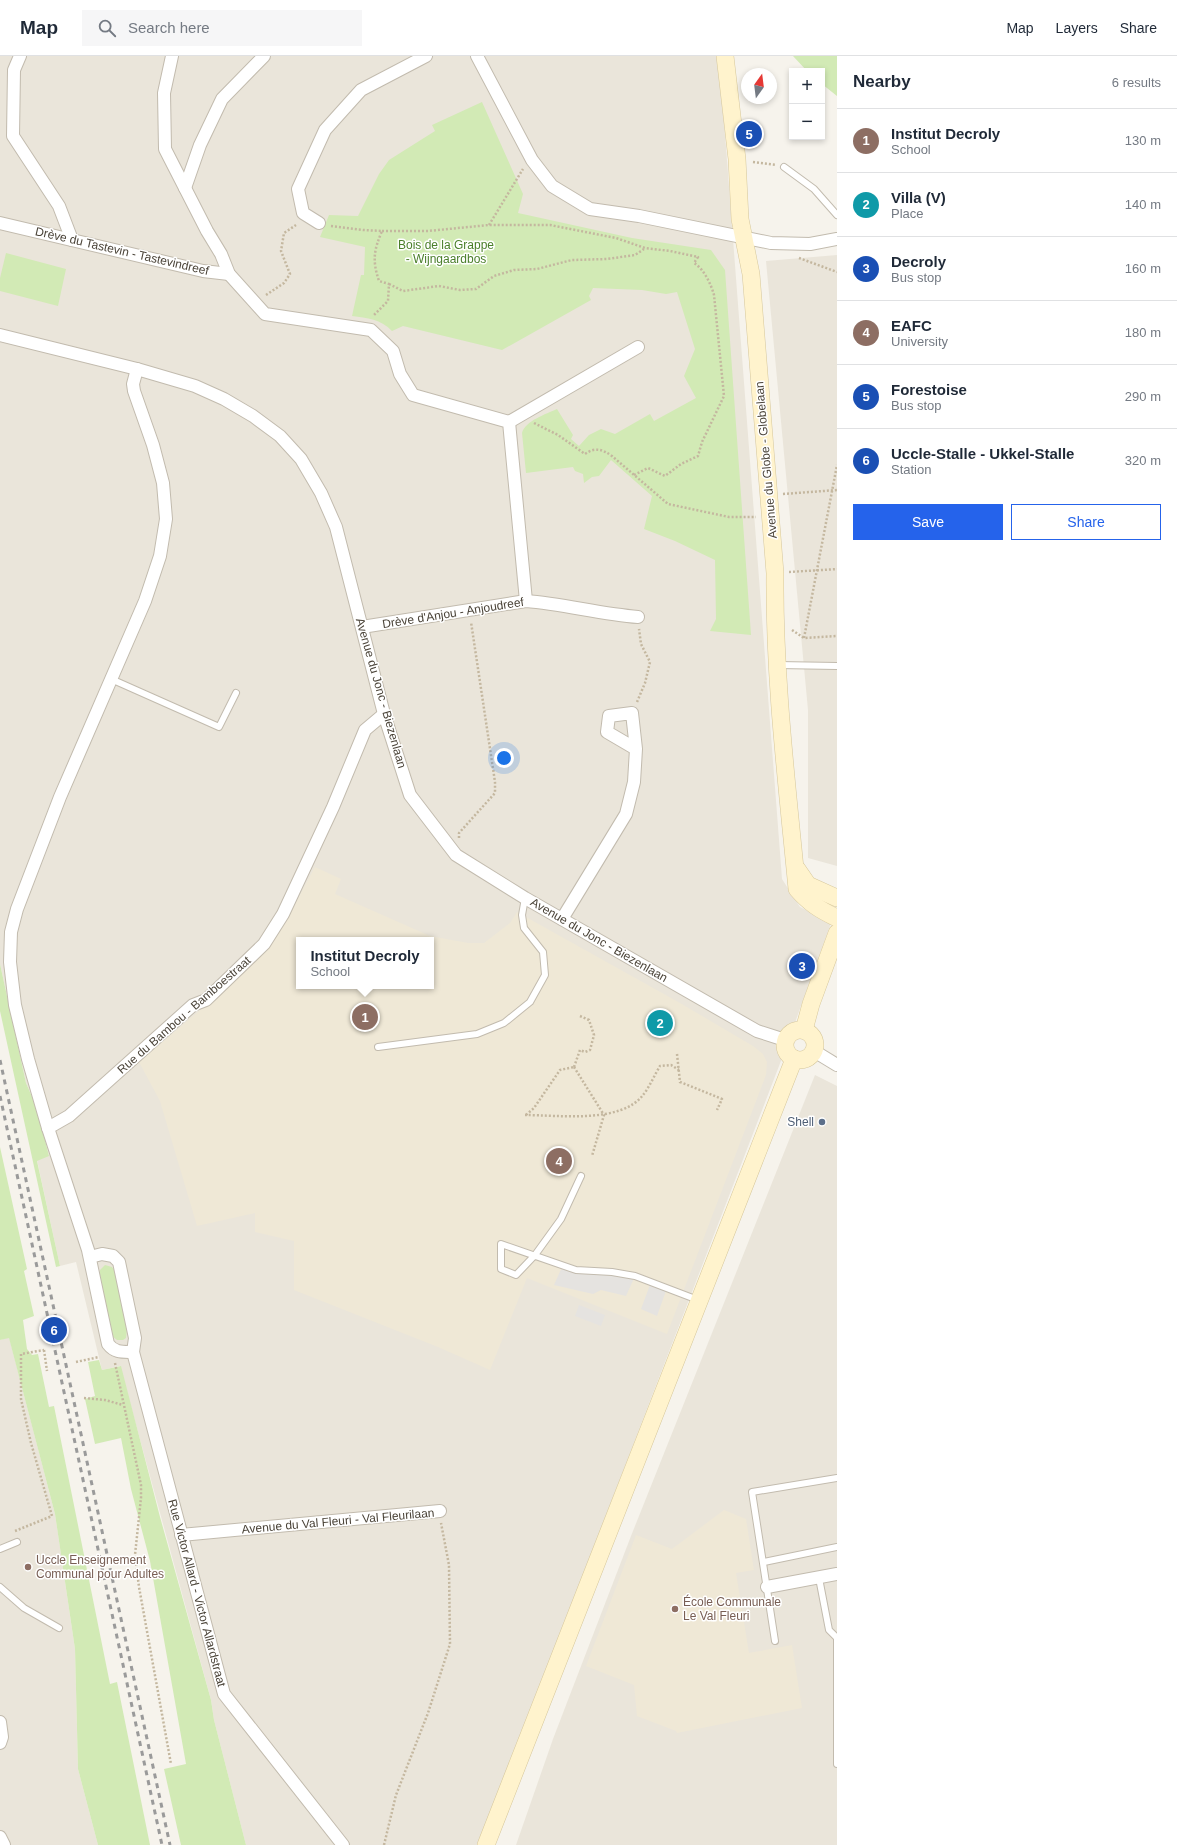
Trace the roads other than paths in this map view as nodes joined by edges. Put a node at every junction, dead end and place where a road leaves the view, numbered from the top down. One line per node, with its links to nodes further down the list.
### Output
1 (20, 56): 14 (street)
2 (172, 56): 8 (street)
3 (264, 56): 8 (street)
4 (426, 56): 11 (street)
5 (477, 56): 12 (street)
6 (725, 56): 12 (street, Avenue du Globe - Globelaan)
7 (784, 166): 9 (lane)
8 (185, 188): 15 (street)
9 (837, 215)
10 (0, 223): 14 (street, Drève du Tastevin - Tastevindreef)
11 (319, 223)
12 (744, 238): 13 (street); 23 (street, Avenue du Globe - Globelaan)
13 (837, 239)
14 (72, 240): 15 (street, Drève du Tastevin - Tastevindreef)
15 (229, 274): 19 (street)
16 (0, 335): 18 (street, Avenue du Jonc - Biezenlaan)
17 (638, 347): 19 (street)
18 (137, 369): 22 (street, Avenue du Jonc - Biezenlaan); 25 (street)
19 (514, 419): 20 (street)
20 (526, 601): 21 (street, Drève d'Anjou - Anjoudreef); 22 (street, Drève d'Anjou - Anjoudreef)
21 (638, 616)
22 (362, 626): 27 (street, Avenue du Jonc - Biezenlaan)
23 (776, 665): 24 (lane); 29 (street, Avenue du Globe - Globelaan)
24 (837, 666)
25 (111, 679): 26 (lane); 41 (street)
26 (236, 693)
27 (384, 714): 30 (street, Avenue du Jonc - Biezenlaan); 41 (street, Rue du Bambou - Bamboestraat)
28 (636, 750): 28 (street); 33 (street)
29 (795, 866): 31 (street, Avenue du Globe - Globelaan); 32 (street, Avenue du Globe - Globelaan)
30 (525, 898): 33 (street, Avenue du Jonc - Biezenlaan); 37 (lane)
31 (837, 898)
32 (837, 918)
33 (562, 919): 36 (street, Avenue du Jonc - Biezenlaan)
34 (837, 933): 35 (street)
35 (804, 1030): 36 (street); 38 (street)
36 (785, 1040): 39 (street)
37 (378, 1047)
38 (814, 1052): 39 (street); 40 (street)
39 (794, 1059): 45 (street)
40 (837, 1065)
41 (48, 1128): 44 (street)
42 (581, 1176): 43 (lane)
43 (535, 1255): 43 (lane); 45 (lane)
44 (90, 1257): 46 (street); 46 (street, Rue Victor Allard - Victor Allardstraat)
45 (699, 1301): 67 (street)
46 (133, 1352): 49 (street, Rue Victor Allard - Victor Allardstraat)
47 (837, 1478): 53 (lane)
48 (440, 1511): 49 (street, Avenue du Val Fleuri - Val Fleurilaan)
49 (181, 1534): 66 (street, Rue Victor Allard - Victor Allardstraat)
50 (16, 1542): 52 (lane)
51 (837, 1547): 53 (lane)
52 (0, 1549)
53 (764, 1562): 57 (lane)
54 (837, 1574): 55 (street)
55 (819, 1578): 57 (street); 59 (lane)
56 (0, 1587): 58 (lane)
57 (767, 1587): 60 (lane)
58 (59, 1628)
59 (837, 1638): 63 (lane)
60 (775, 1641)
61 (0, 1722): 62 (street)
62 (0, 1743)
63 (837, 1764)
64 (0, 1837): 65 (street)
65 (4, 1845)
66 (343, 1845)
67 (486, 1845)

